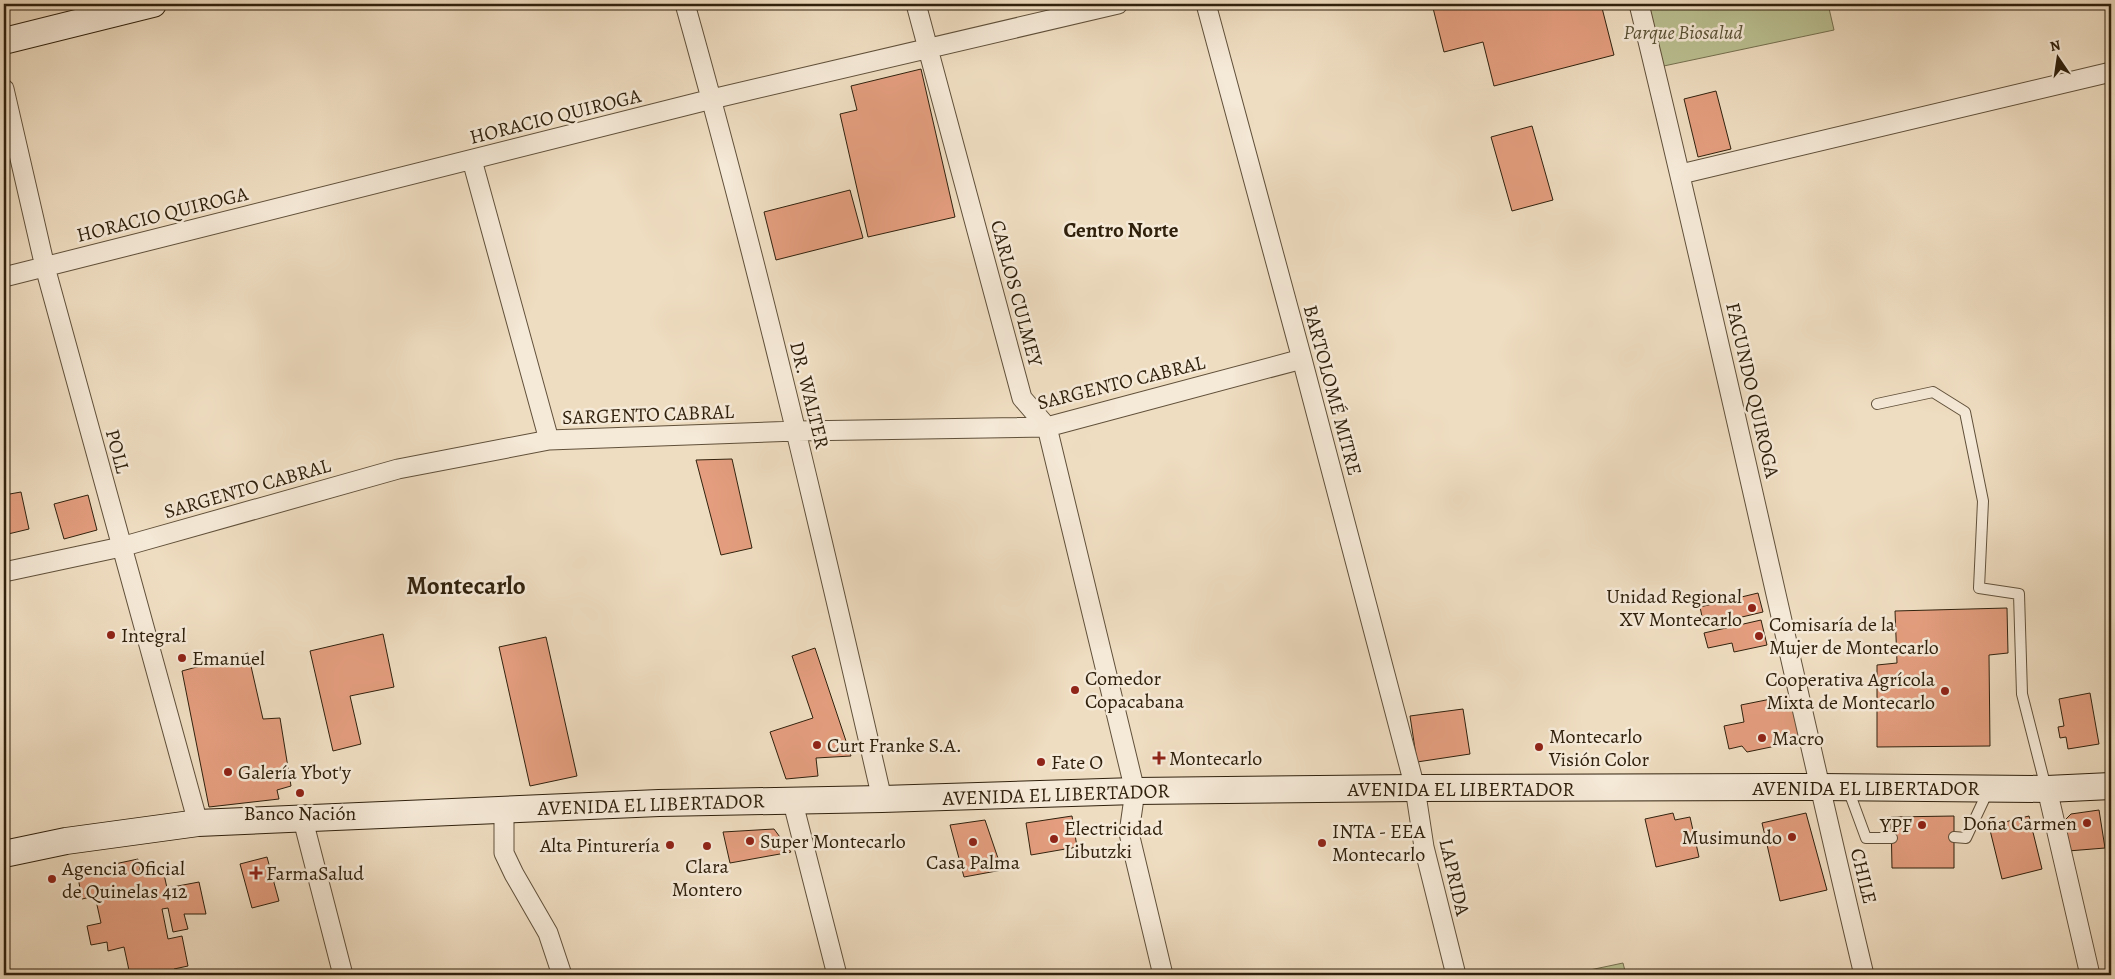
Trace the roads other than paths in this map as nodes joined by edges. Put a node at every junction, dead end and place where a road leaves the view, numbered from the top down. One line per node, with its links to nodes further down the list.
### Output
1 (153, 4): 7 (main road)
2 (685, 4): 11 (street, DR. WALTER)
3 (916, 4): 8 (street, CARLOS CULMEY)
4 (1118, 4): 8 (street, HORACIO QUIROGA)
5 (1206, 4): 16 (street, BARTOLOMÉ MITRE)
6 (1639, 4): 13 (street, FACUNDO QUIROGA)
7 (4, 41)
8 (928, 50): 11 (street, HORACIO QUIROGA); 18 (street, CARLOS CULMEY)
9 (2111, 72): 13 (street)
10 (4, 89): 14 (street, POLL)
11 (712, 99): 12 (street, HORACIO QUIROGA); 19 (street, DR. WALTER)
12 (472, 160): 14 (street, HORACIO QUIROGA); 20 (street)
13 (1681, 174): 24 (street, FACUNDO QUIROGA)
14 (45, 267): 15 (street, HORACIO QUIROGA); 21 (street, POLL)
15 (4, 277)
16 (1302, 359): 18 (street, SARGENTO CABRAL); 25 (street, BARTOLOMÉ MITRE)
17 (1877, 404): 28 (lane)
18 (1047, 427): 19 (street, SARGENTO CABRAL); 29 (street, CARLOS CULMEY)
19 (797, 431): 20 (street, SARGENTO CABRAL); 31 (street, DR. WALTER)
20 (548, 440): 21 (street, SARGENTO CABRAL)
21 (121, 547): 22 (street, SARGENTO CABRAL); 34 (street, POLL)
22 (4, 572)
23 (2111, 786): 28 (main road, AVENIDA EL LIBERTADOR)
24 (1819, 787): 25 (main road, AVENIDA EL LIBERTADOR); 26 (main road, AVENIDA EL LIBERTADOR); 43 (street, CHILE)
25 (1415, 788): 29 (main road, AVENIDA EL LIBERTADOR); 42 (street, LAPRIDA)
26 (1848, 788): 27 (main road, AVENIDA EL LIBERTADOR); 36 (lane)
27 (1989, 789): 28 (main road, AVENIDA EL LIBERTADOR); 35 (lane)
28 (2047, 789): 44 (street)
29 (1135, 792): 31 (main road, AVENIDA EL LIBERTADOR); 41 (street)
30 (792, 799): 31 (main road, AVENIDA EL LIBERTADOR); 32 (main road, AVENIDA EL LIBERTADOR); 40 (street)
31 (882, 799)
32 (504, 810): 33 (main road, AVENIDA EL LIBERTADOR); 39 (street)
33 (303, 820): 34 (main road, AVENIDA EL LIBERTADOR); 38 (street)
34 (198, 823): 37 (main road, AVENIDA EL LIBERTADOR)
35 (1954, 837)
36 (1892, 838)
37 (4, 854)
38 (344, 975)
39 (562, 975)
40 (837, 975)
41 (1162, 975)
42 (1456, 975)
43 (1864, 975)
44 (2090, 975)

